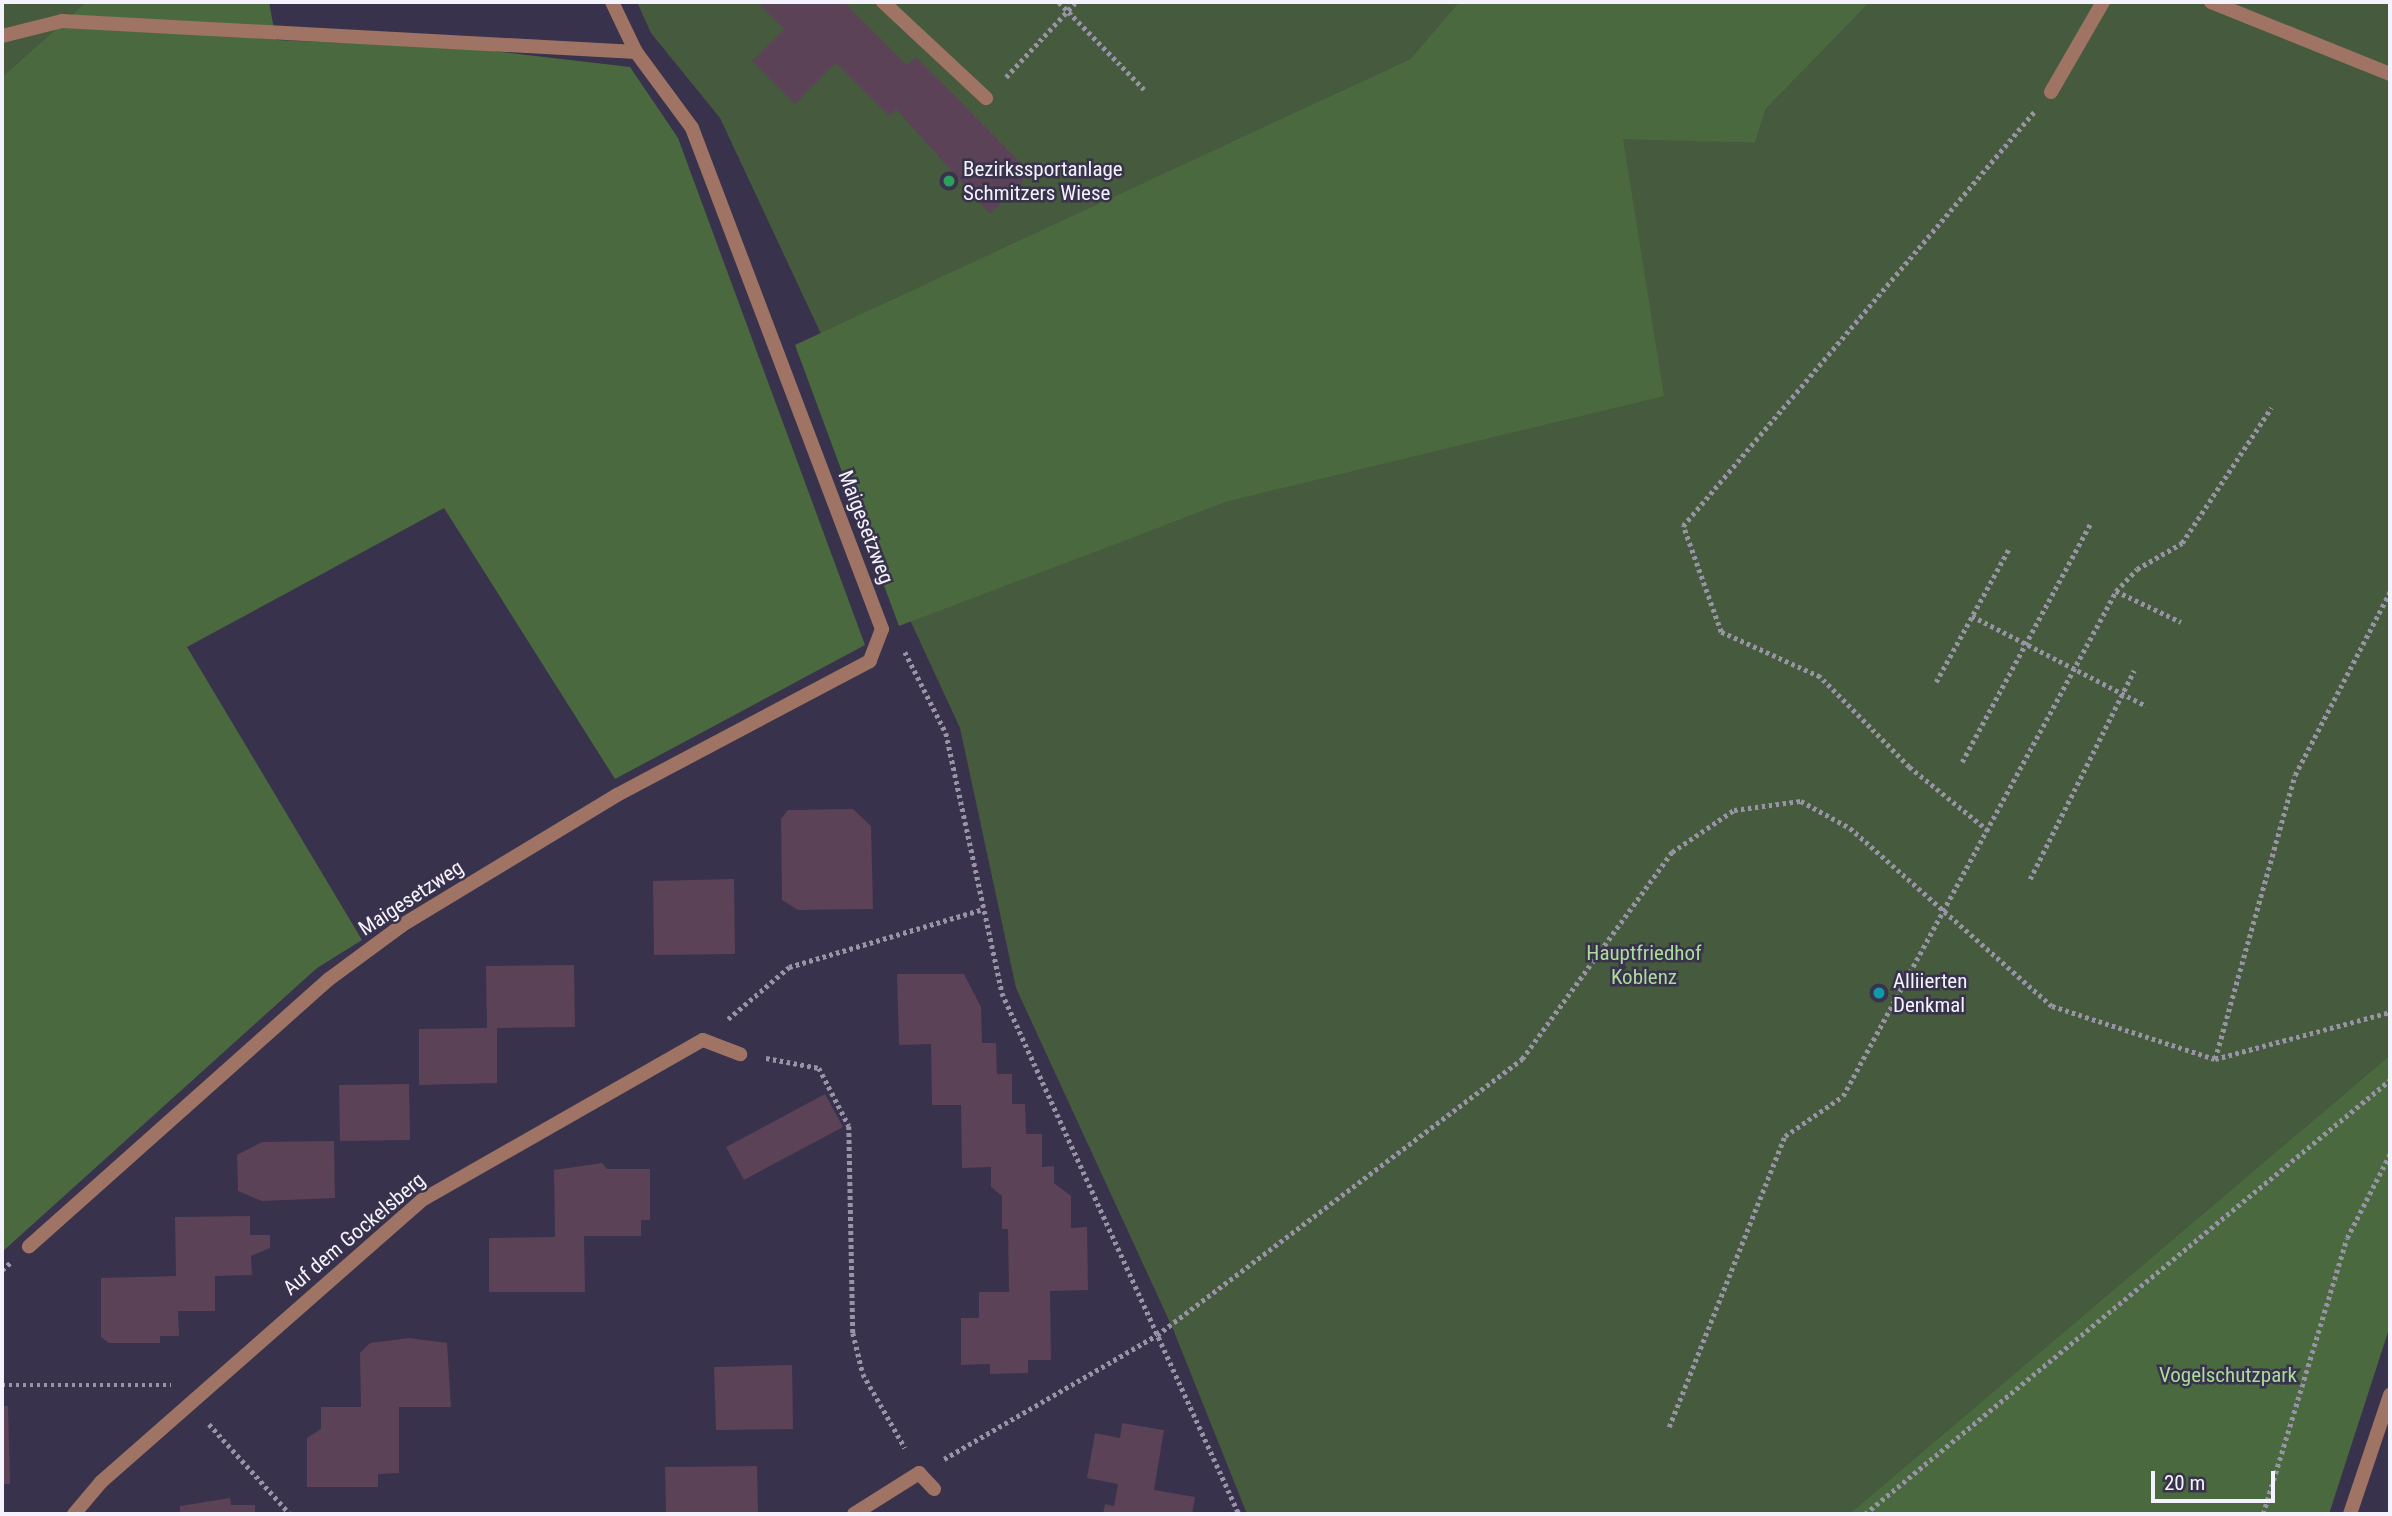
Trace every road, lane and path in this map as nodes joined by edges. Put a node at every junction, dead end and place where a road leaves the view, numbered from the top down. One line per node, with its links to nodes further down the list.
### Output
1 (612, 2): 9 (street, Maigesetzweg)
2 (883, 2): 13 (street)
3 (1059, 2): 7 (path)
4 (2103, 2): 12 (street)
5 (2211, 2): 10 (street)
6 (1075, 3): 7 (path)
7 (1068, 10): 11 (path); 13 (path)
8 (2, 36): 9 (street)
9 (636, 52): 21 (street, Maigesetzweg)
10 (2390, 74)
11 (1144, 89)
12 (2051, 92): 29 (path)
13 (986, 99)
14 (2271, 408): 17 (path)
15 (2090, 524): 22 (path)
16 (2010, 547): 19 (path)
17 (2116, 591): 20 (path); 23 (path)
18 (2390, 592): 36 (path)
19 (1972, 616): 22 (path); 25 (path)
20 (2181, 622)
21 (883, 629): 31 (path); 39 (street, Maigesetzweg)
22 (2026, 644): 23 (path); 28 (path)
23 (2074, 670): 26 (path); 29 (path)
24 (2134, 670): 26 (path)
25 (1936, 682)
26 (2122, 694): 27 (path); 30 (path)
27 (2146, 706)
28 (1962, 761)
29 (1989, 831): 32 (path)
30 (2030, 879)
31 (984, 909): 34 (path); 40 (path)
32 (1944, 915): 36 (path); 40 (path); 44 (path)
33 (2390, 1013): 36 (path)
34 (703, 1040): 35 (street); 48 (street, Auf dem Gockelsberg)
35 (740, 1054): 46 (path)
36 (2215, 1059)
37 (2390, 1080): 52 (path)
38 (2390, 1154): 53 (path)
39 (29, 1246)
40 (1157, 1335): 46 (path); 51 (path)
41 (167, 1381): 42 (path)
42 (2, 1385)
43 (2390, 1395): 54 (street)
44 (1669, 1427)
45 (222, 1437): 49 (path)
46 (919, 1474): 47 (street); 50 (street)
47 (934, 1489)
48 (74, 1514)
49 (290, 1514)
50 (854, 1514)
51 (1239, 1514)
52 (1865, 1514)
53 (2263, 1514)
54 (2350, 1514)

